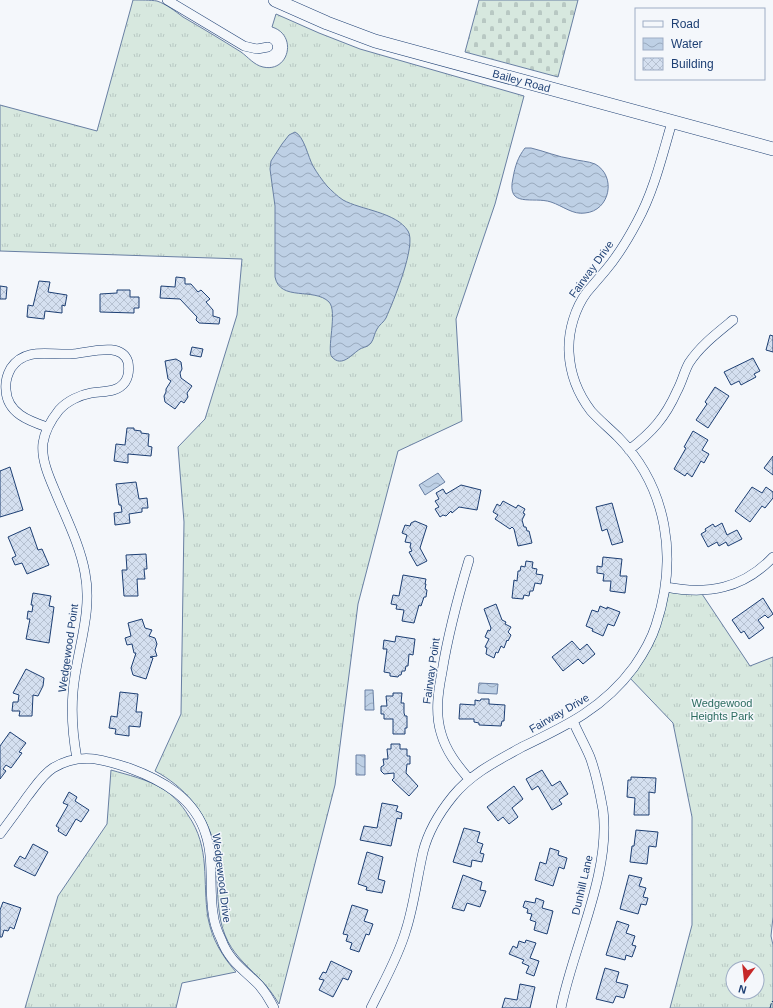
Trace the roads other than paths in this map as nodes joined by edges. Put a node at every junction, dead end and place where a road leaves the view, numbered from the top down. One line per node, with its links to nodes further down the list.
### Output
1 (167, 0): 3 (street)
2 (275, 0): 4 (main road, Bailey Road)
3 (268, 47)
4 (672, 122): 5 (main road, Bailey Road); 8 (street, Fairway Drive)
5 (773, 149)
6 (733, 320): 8 (street)
7 (48, 427): 7 (street, Wedgewood Point); 13 (street, Wedgewood Point)
8 (629, 450): 11 (street, Fairway Drive)
9 (773, 557): 11 (street)
10 (470, 560): 14 (street, Fairway Point)
11 (666, 587): 12 (street, Fairway Drive)
12 (572, 722): 14 (street, Fairway Drive); 18 (street, Dunhill Lane)
13 (77, 759): 15 (street, Wedgewood Drive); 16 (street, Wedgewood Drive)
14 (469, 779): 17 (street, Fairway Drive)
15 (0, 834)
16 (274, 1008)
17 (371, 1008)
18 (561, 1008)

